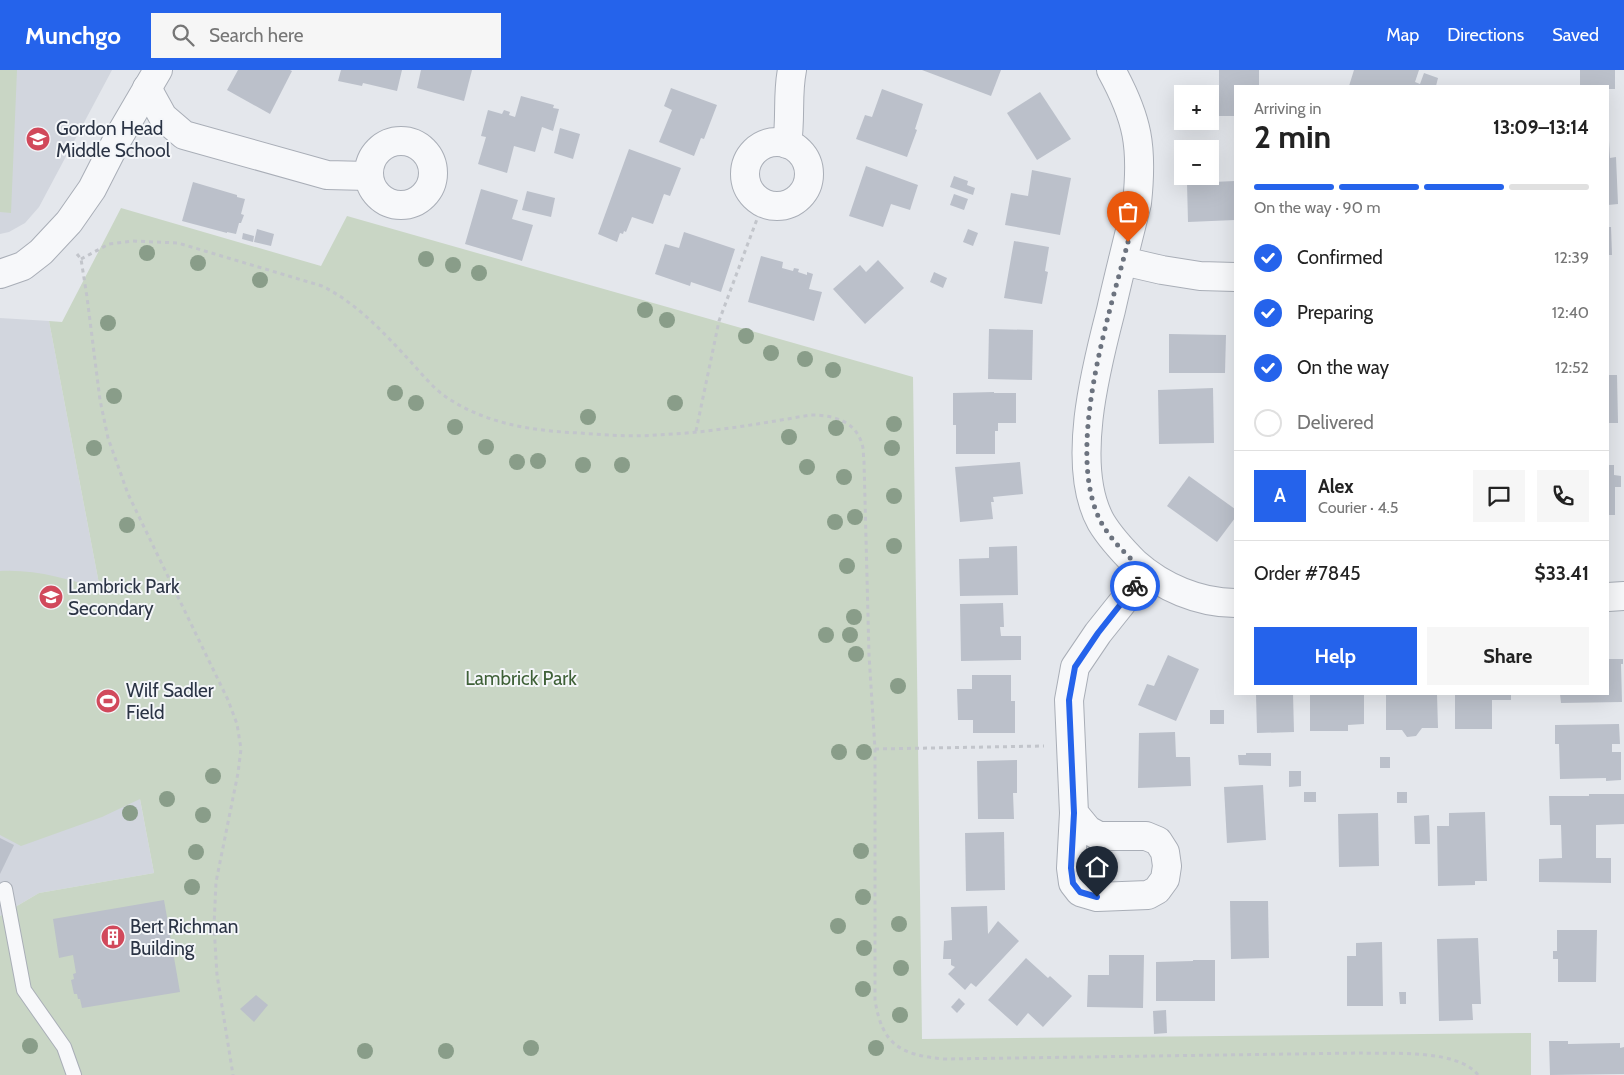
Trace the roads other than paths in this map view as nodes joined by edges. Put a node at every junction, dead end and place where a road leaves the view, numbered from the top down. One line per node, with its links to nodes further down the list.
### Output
1 (792, 70): 4 (street)
2 (1111, 70): 6 (street)
3 (153, 79): 5 (street); 7 (street)
4 (787, 144): 4 (street)
5 (368, 176)
6 (1123, 261): 8 (street); 9 (street)
7 (0, 274)
8 (1234, 277)
9 (1146, 573): 12 (street); 13 (street)
10 (1609, 596): 11 (street)
11 (1624, 596)
12 (1234, 603)
13 (1074, 813)
14 (5, 889): 15 (lane)
15 (74, 1075)

